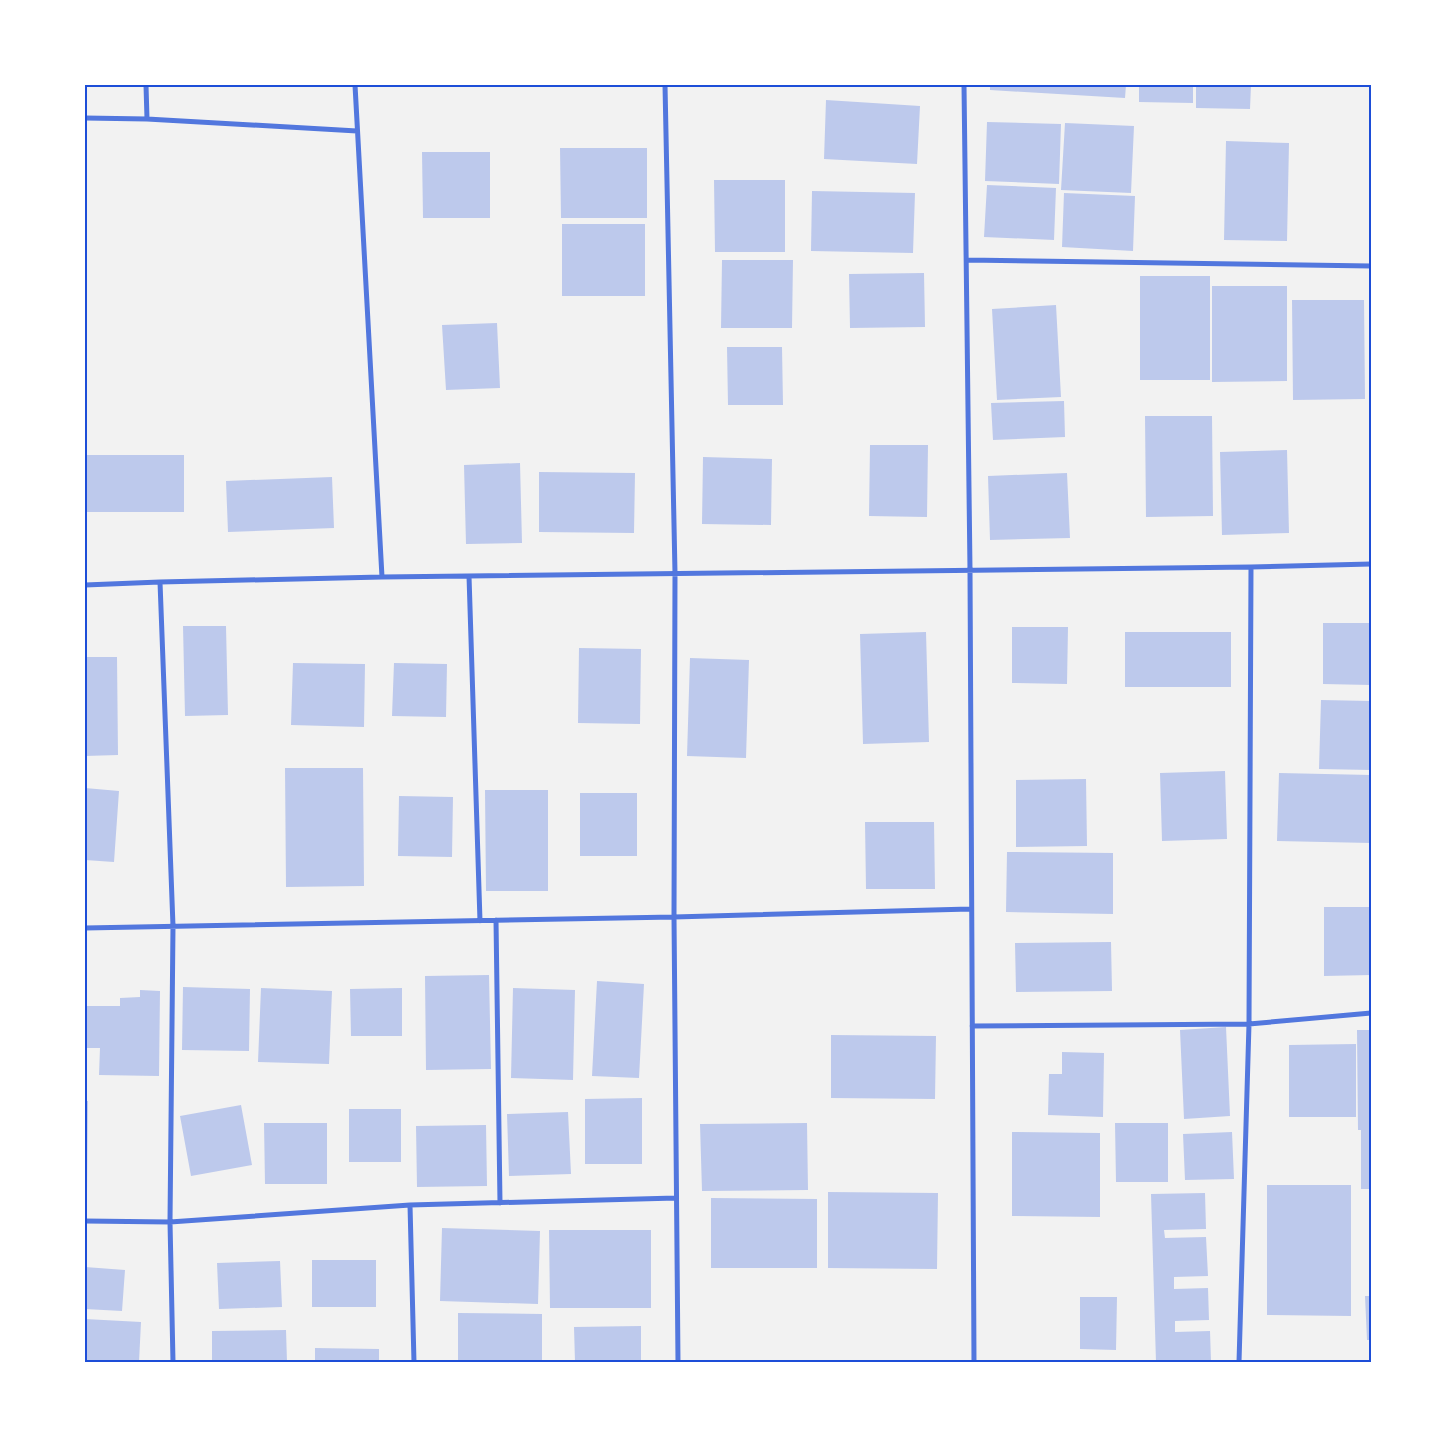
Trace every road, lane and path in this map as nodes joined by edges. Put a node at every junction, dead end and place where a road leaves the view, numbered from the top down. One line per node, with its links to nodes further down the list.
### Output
1 (146, 85): 6 (street)
2 (355, 85): 7 (street)
3 (665, 85): 13 (street)
4 (964, 85): 8 (street)
5 (85, 118): 6 (street)
6 (147, 119): 7 (street)
7 (357, 131): 15 (street)
8 (967, 260): 9 (street); 12 (street)
9 (1371, 266)
10 (1371, 564): 11 (street)
11 (1251, 567): 12 (street); 25 (street)
12 (970, 570): 13 (street); 18 (street)
13 (674, 573): 14 (street); 19 (street)
14 (469, 576): 15 (street); 21 (street)
15 (382, 577): 16 (street)
16 (160, 582): 17 (street); 22 (street)
17 (85, 585)
18 (970, 909): 19 (street); 26 (street)
19 (674, 917): 20 (street); 27 (street)
20 (496, 920): 21 (street); 28 (street)
21 (480, 921): 22 (street)
22 (173, 926): 23 (street); 31 (street)
23 (85, 928)
24 (1371, 1013): 25 (street)
25 (1249, 1024): 26 (street); 36 (street)
26 (972, 1026): 35 (street)
27 (676, 1198): 28 (street); 34 (street)
28 (500, 1203): 29 (street)
29 (410, 1205): 31 (street); 33 (street)
30 (85, 1221): 31 (street)
31 (170, 1222): 32 (street)
32 (173, 1362)
33 (414, 1362)
34 (678, 1362)
35 (974, 1362)
36 (1238, 1362)

